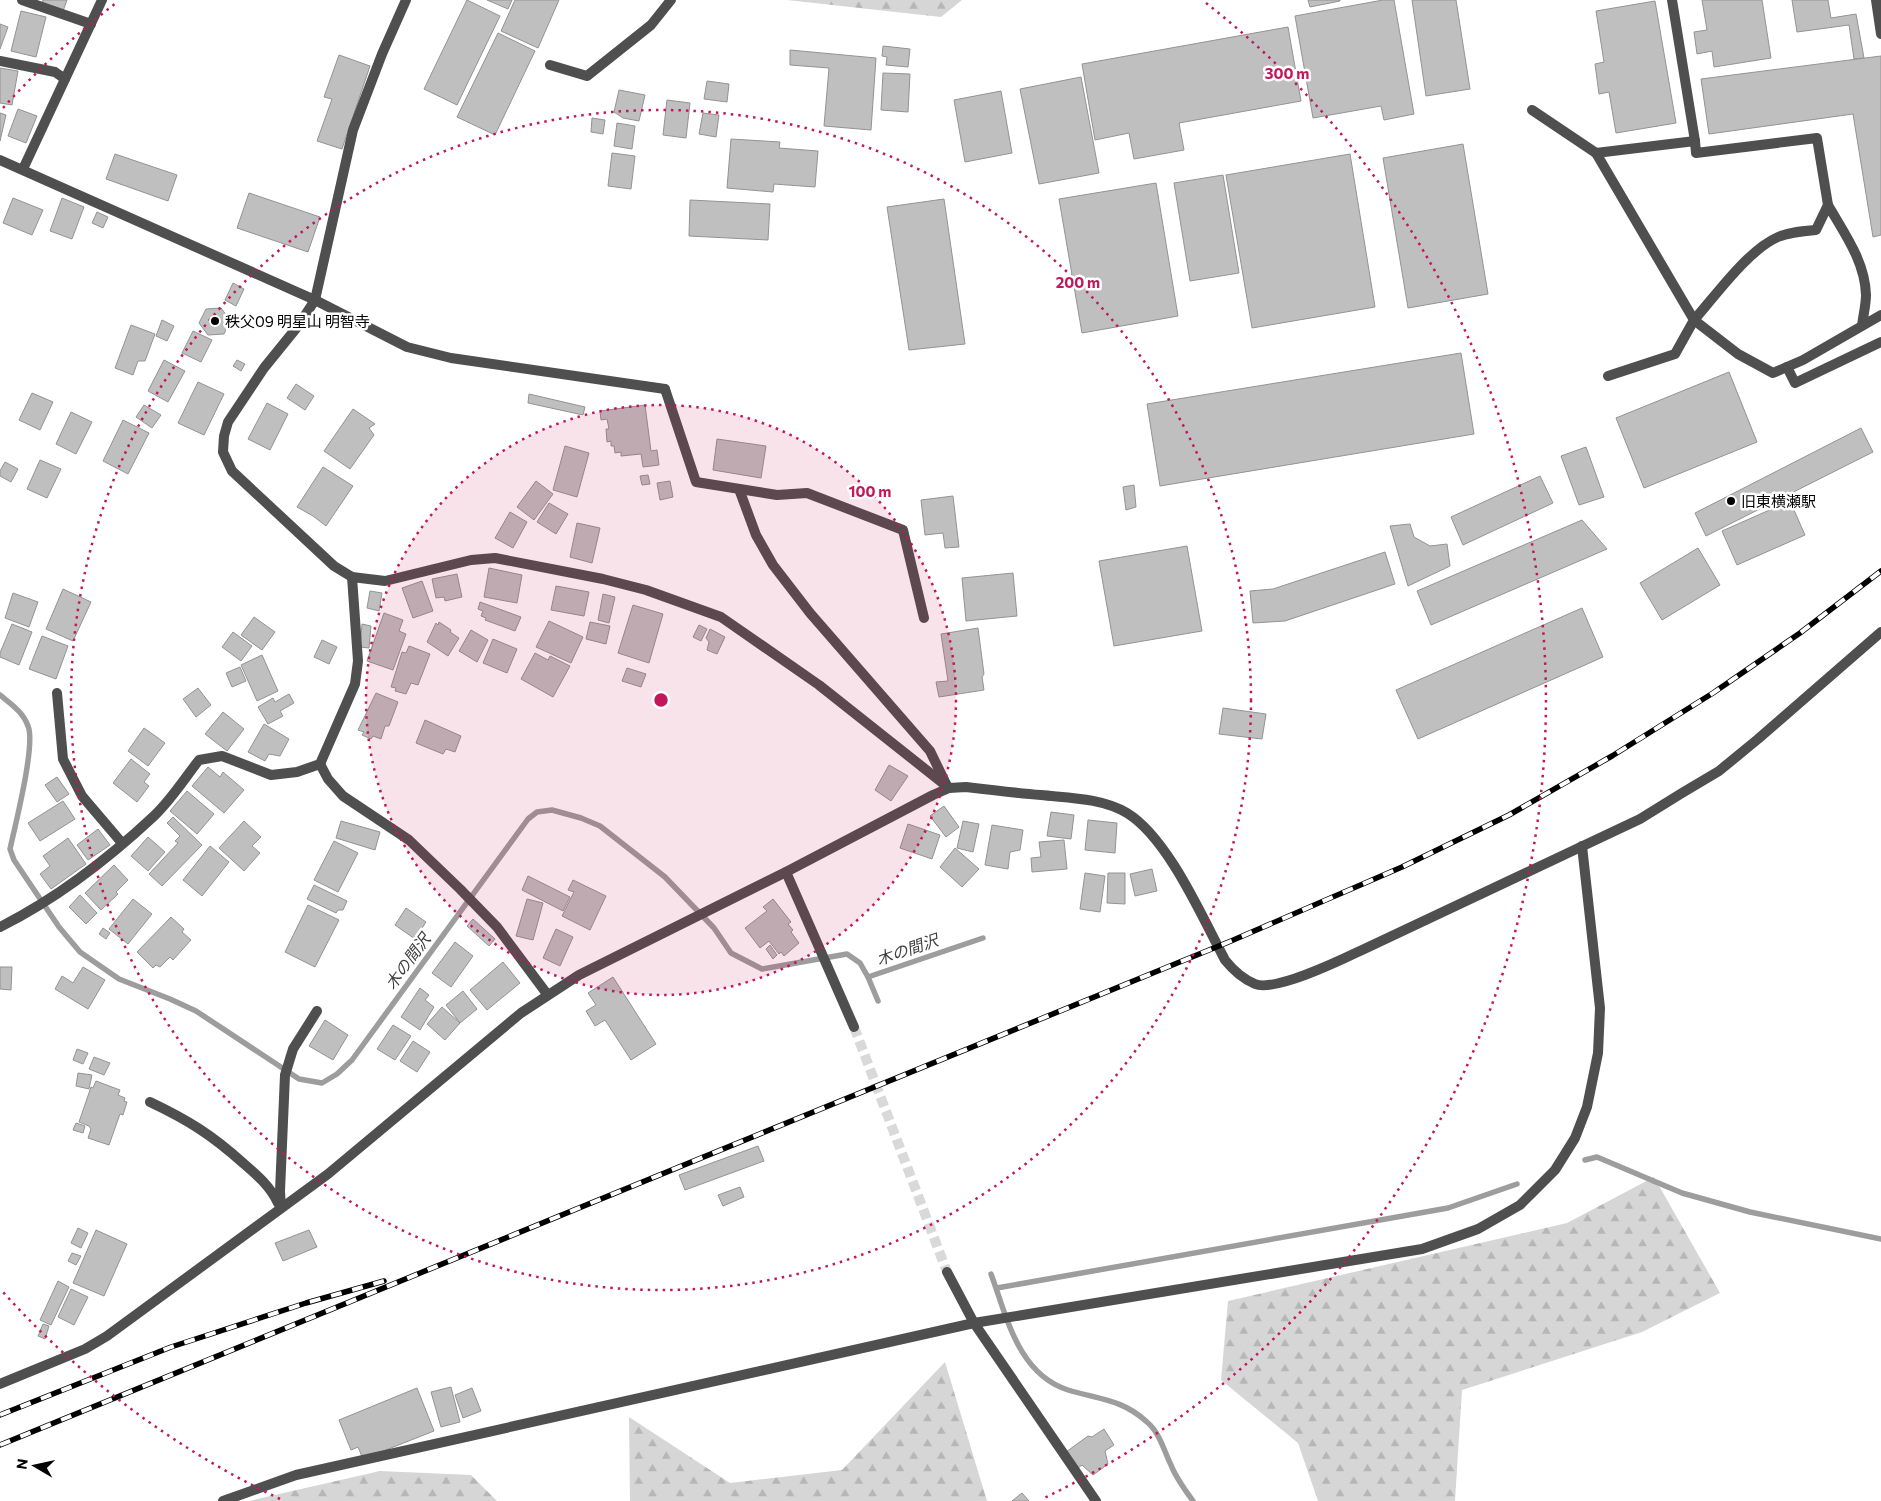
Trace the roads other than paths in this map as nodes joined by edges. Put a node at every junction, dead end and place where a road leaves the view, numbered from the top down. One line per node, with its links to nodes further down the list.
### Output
1 (22, 0): 7 (street)
2 (102, 0): 7 (street)
3 (406, 0): 18 (street)
4 (671, 0): 10 (street)
5 (1672, 0): 13 (street)
6 (1876, 0): 8 (street)
7 (91, 24): 11 (street)
8 (1881, 34)
9 (0, 61): 11 (street)
10 (550, 65)
11 (66, 79): 16 (street)
12 (1532, 110): 14 (street)
13 (1695, 141): 14 (street); 17 (street)
14 (1596, 153): 20 (street)
15 (0, 160): 16 (street)
16 (23, 169): 18 (street)
17 (1828, 205): 20 (street); 21 (street)
18 (315, 300): 25 (street); 26 (street)
19 (1881, 315): 21 (street)
20 (1694, 320): 23 (street); 24 (street)
21 (1862, 326): 23 (street)
22 (1881, 342): 23 (street)
23 (1787, 367)
24 (1608, 376)
25 (739, 489): 27 (street); 31 (street)
26 (352, 577): 30 (street); 31 (street)
27 (924, 618)
28 (1881, 632): 33 (street)
29 (57, 693): 32 (street)
30 (320, 764): 32 (street); 36 (street)
31 (949, 788): 33 (street); 34 (street)
32 (122, 843): 35 (street)
33 (1582, 846): 42 (street)
34 (786, 872): 36 (street); 38 (street)
35 (0, 927)
36 (547, 994): 40 (street)
37 (317, 1011): 40 (street)
38 (854, 1026)
39 (150, 1102): 40 (street)
40 (281, 1208): 43 (street)
41 (946, 1272): 42 (street)
42 (974, 1322): 44 (street); 45 (street)
43 (2, 1381)
44 (223, 1501)
45 (1096, 1501)

